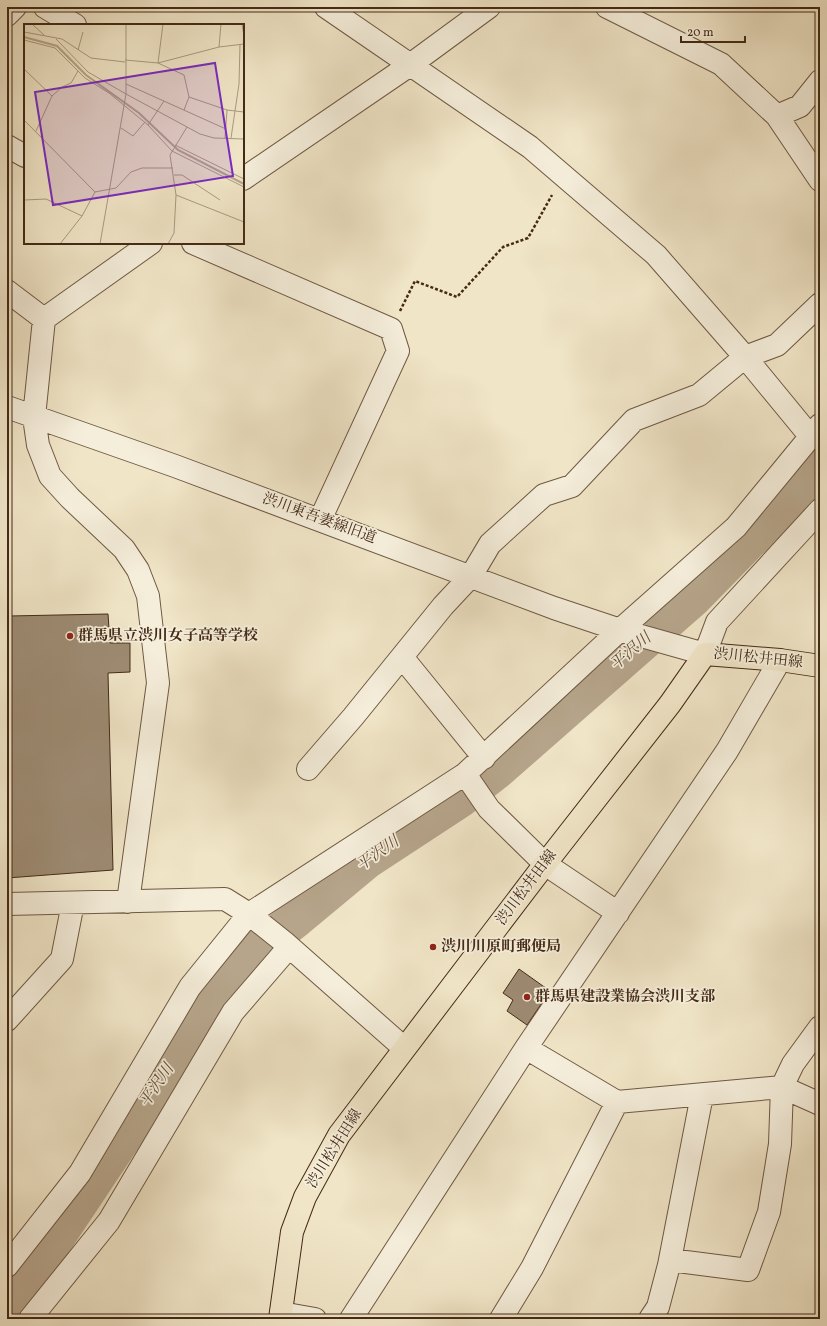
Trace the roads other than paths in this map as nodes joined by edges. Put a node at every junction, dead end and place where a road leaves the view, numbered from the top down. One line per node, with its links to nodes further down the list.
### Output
1 (15, 7): 6 (street)
2 (45, 7): 7 (street)
3 (326, 7): 8 (street)
4 (489, 7): 8 (street)
5 (607, 7): 10 (street)
6 (7, 15)
7 (73, 24)
8 (410, 65): 13 (street); 20 (street)
9 (820, 81): 10 (street)
10 (777, 116): 14 (street)
11 (7, 146): 12 (street)
12 (24, 155)
13 (244, 178)
14 (820, 180)
15 (150, 244): 19 (street)
16 (195, 244): 25 (street)
17 (7, 291): 19 (street)
18 (820, 304): 20 (street)
19 (44, 319): 22 (street)
20 (745, 357): 23 (street); 26 (street)
21 (7, 407): 22 (street, 渋川東吾妻線旧道)
22 (34, 417): 25 (street, 渋川東吾妻線旧道); 36 (street)
23 (815, 430): 27 (street)
24 (820, 510): 28 (street)
25 (320, 520): 26 (street, 渋川東吾妻線旧道)
26 (470, 576): 27 (street, 渋川東吾妻線旧道); 29 (street)
27 (625, 631): 28 (street, 渋川東吾妻線旧道); 32 (street)
28 (706, 654): 30 (main road, 渋川松井田線); 35 (main road, 渋川松井田線)
29 (402, 657): 32 (street); 33 (street)
30 (780, 660): 31 (main road, 渋川松井田線); 39 (street)
31 (820, 666)
32 (484, 758): 34 (street)
33 (308, 769)
34 (467, 777): 35 (street); 40 (street)
35 (544, 864): 39 (street); 44 (main road, 渋川松井田線)
36 (128, 902): 37 (street); 40 (street)
37 (73, 903): 38 (street); 42 (street)
38 (7, 904)
39 (618, 912): 45 (street)
40 (254, 918): 41 (street); 51 (street)
41 (287, 944): 44 (street); 53 (street)
42 (7, 1020)
43 (820, 1027): 46 (street)
44 (404, 1048): 52 (main road, 渋川松井田線)
45 (526, 1048): 48 (street); 55 (street)
46 (782, 1088): 47 (street); 49 (street); 50 (street)
47 (702, 1095): 48 (street); 50 (street)
48 (617, 1102): 56 (street)
49 (820, 1104)
50 (670, 1260): 57 (street)
51 (7, 1266)
52 (281, 1316): 54 (street)
53 (30, 1319)
54 (314, 1319)
55 (351, 1319)
56 (501, 1319)
57 (650, 1319)

